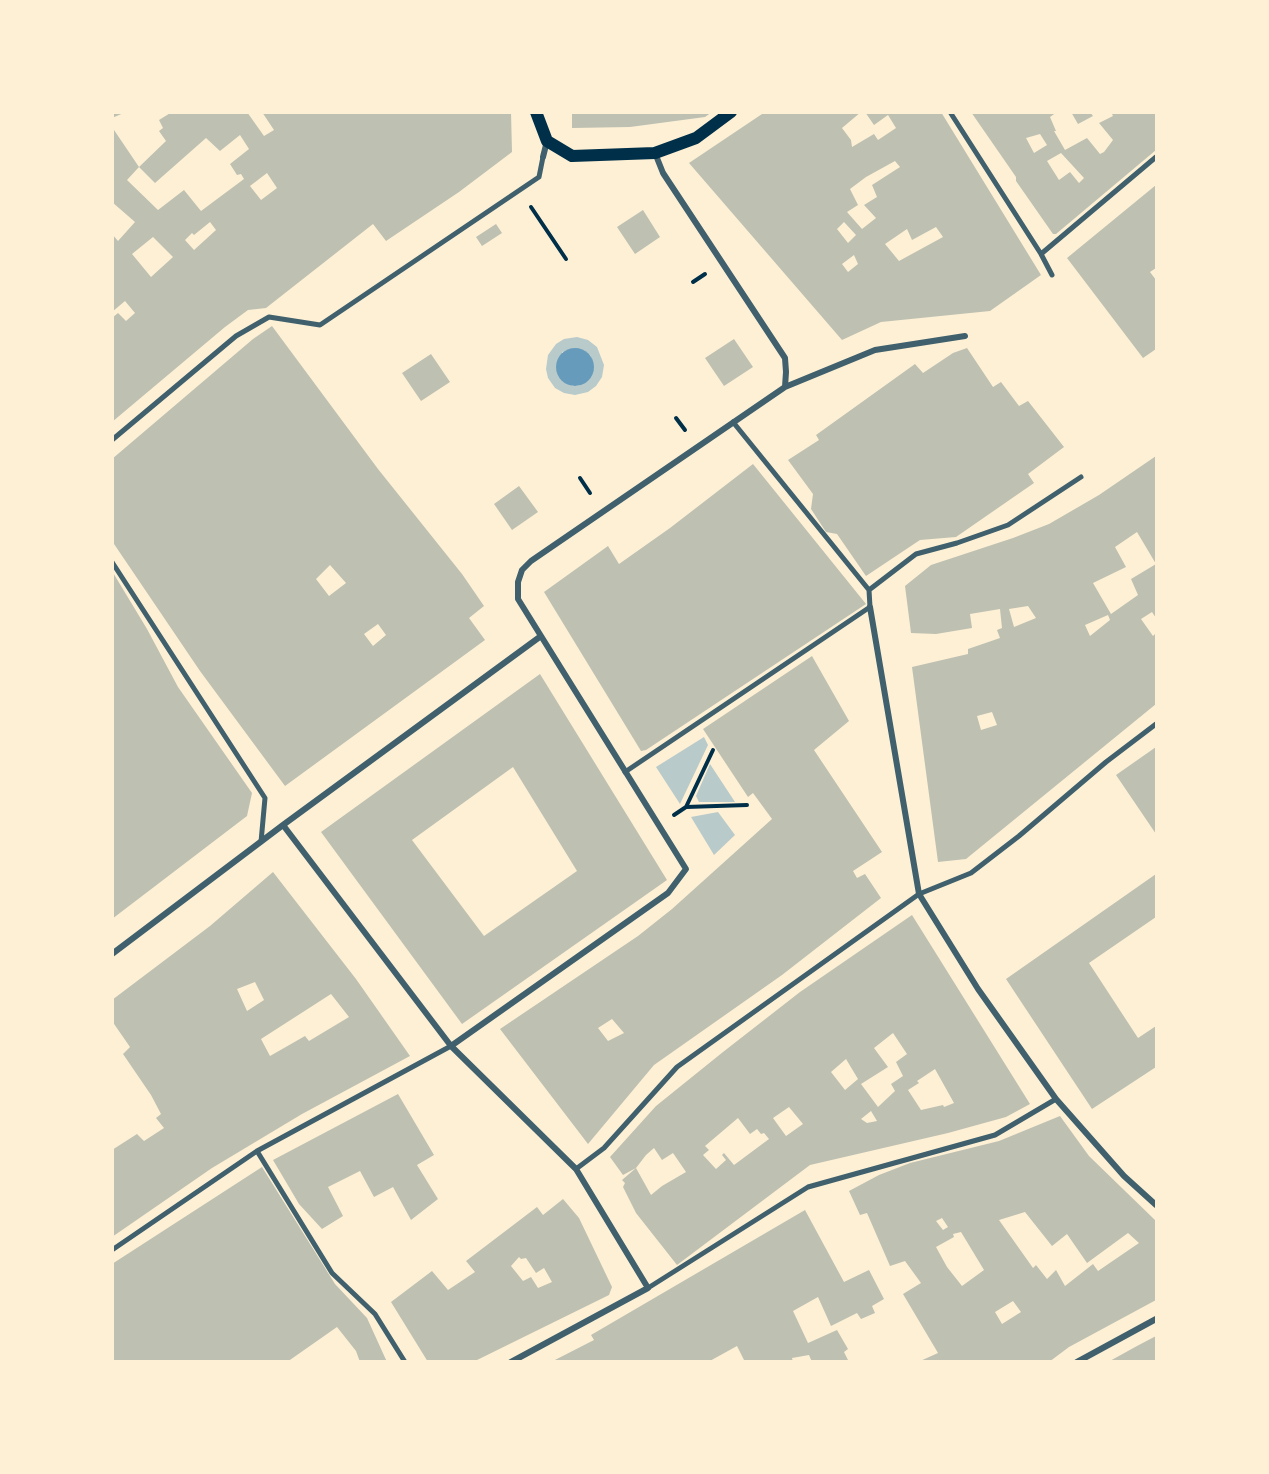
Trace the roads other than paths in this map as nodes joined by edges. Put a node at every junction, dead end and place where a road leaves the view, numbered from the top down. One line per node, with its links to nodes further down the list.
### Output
1 (536, 112): 4 (main road)
2 (731, 112): 5 (main road)
3 (950, 112): 8 (street)
4 (547, 141): 5 (main road); 6 (street)
5 (655, 153): 11 (street)
6 (543, 157): 13 (street)
7 (1156, 157): 8 (street)
8 (1041, 254): 9 (street)
9 (1052, 275)
10 (965, 336): 11 (street)
11 (785, 387): 12 (street)
12 (734, 422): 16 (street); 18 (street)
13 (112, 440)
14 (1081, 477): 16 (street)
15 (112, 562): 22 (street)
16 (869, 590): 17 (street)
17 (870, 607): 20 (street); 23 (street)
18 (541, 636): 20 (street); 21 (street)
19 (1156, 724): 23 (street)
20 (625, 772): 25 (street)
21 (283, 825): 22 (street); 25 (street)
22 (261, 842): 24 (street)
23 (919, 894): 26 (street); 28 (street)
24 (112, 954)
25 (451, 1046): 27 (street); 28 (street)
26 (1056, 1099): 29 (street); 31 (street)
27 (256, 1151): 30 (street); 33 (street)
28 (576, 1169): 31 (street)
29 (1156, 1206)
30 (112, 1250)
31 (648, 1288): 34 (street)
32 (1156, 1319): 35 (street)
33 (405, 1362)
34 (511, 1362)
35 (1077, 1362)

